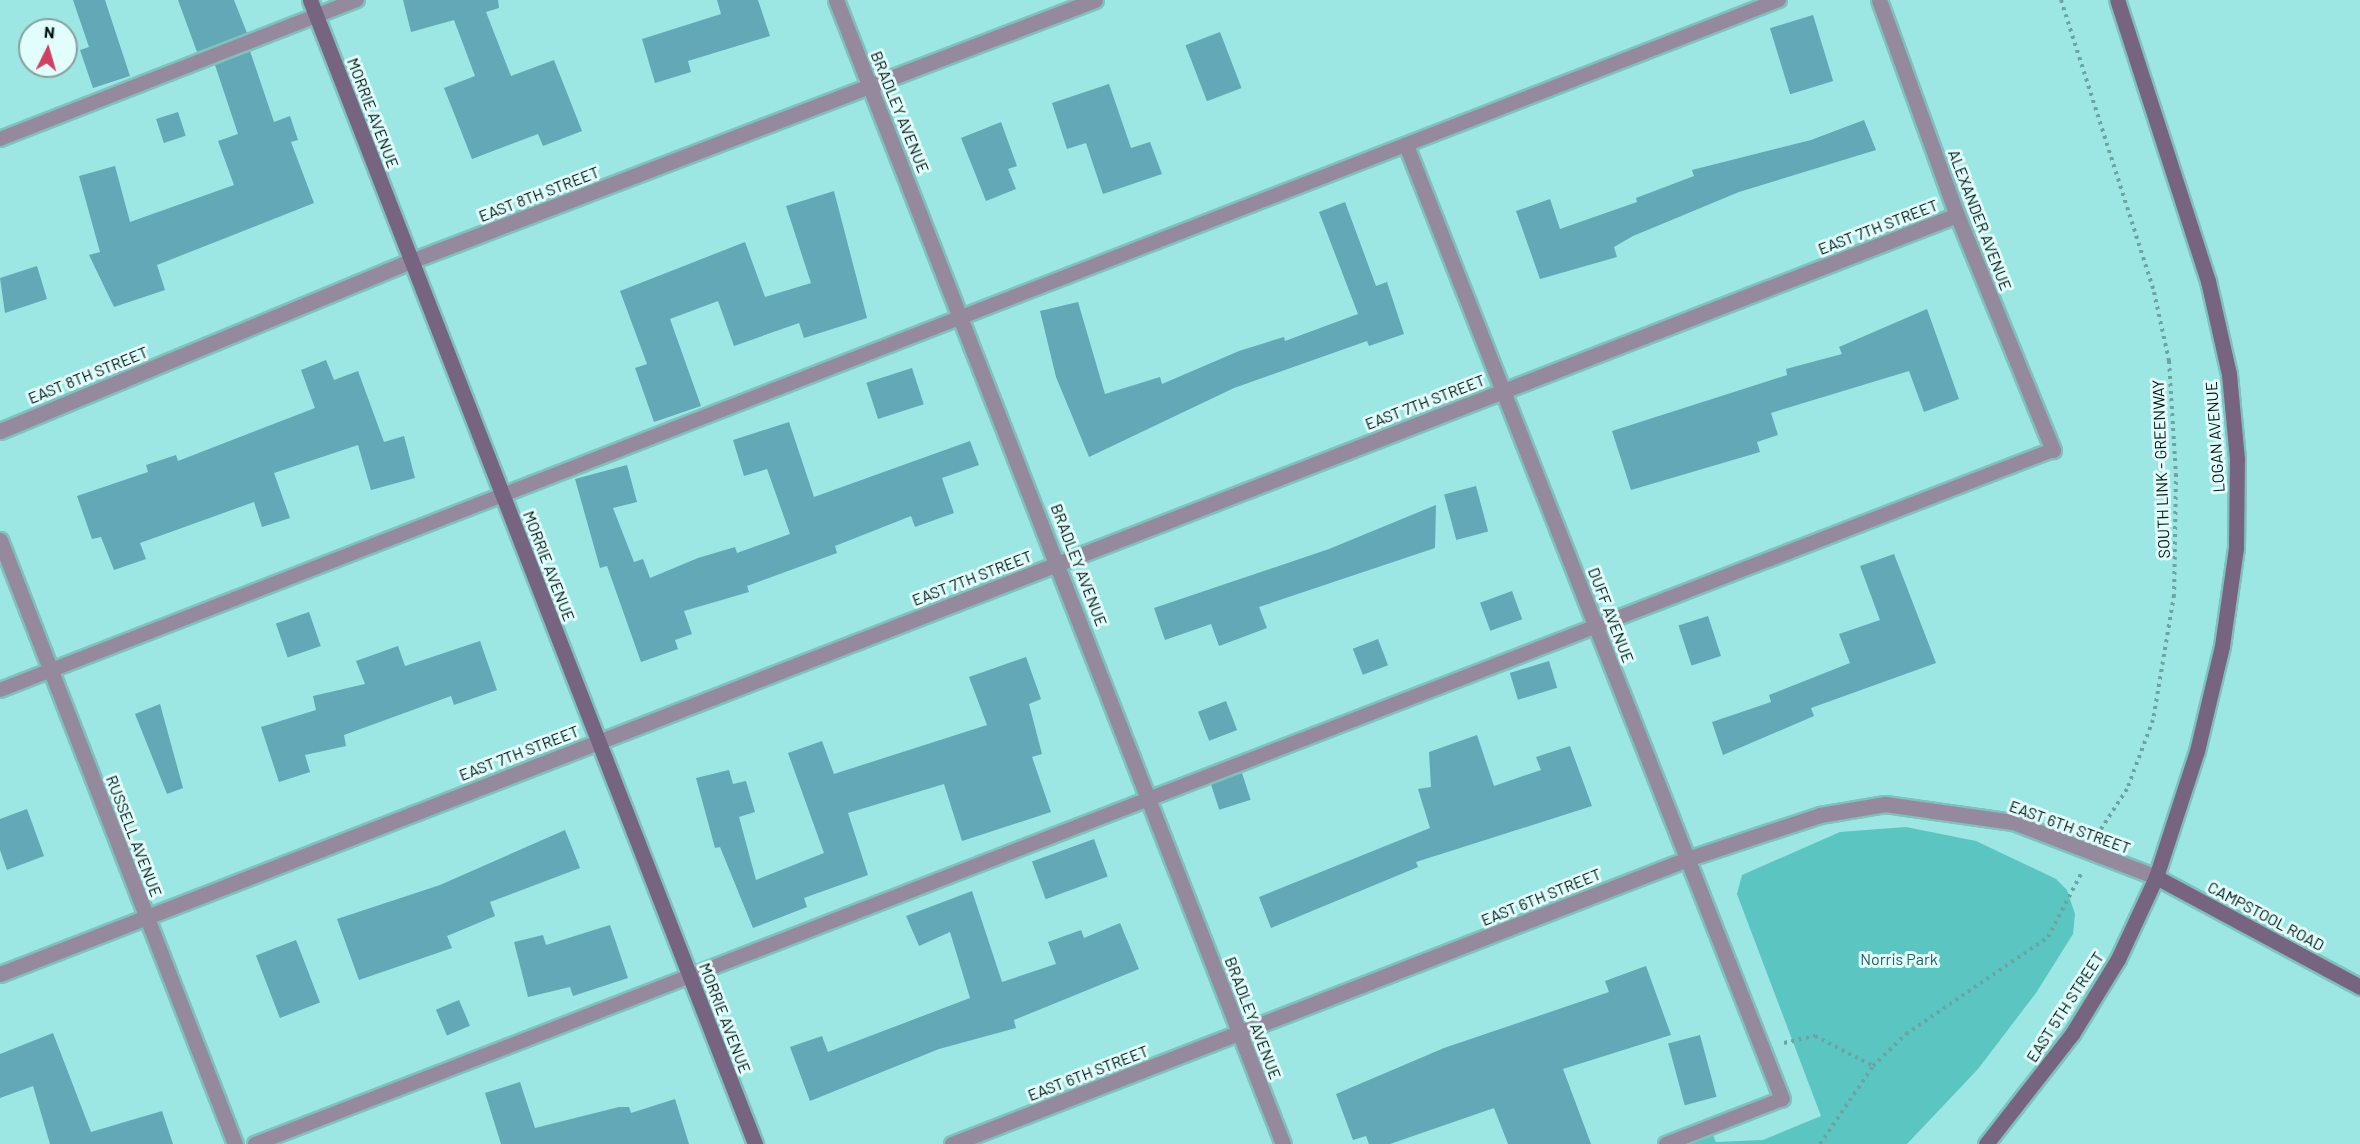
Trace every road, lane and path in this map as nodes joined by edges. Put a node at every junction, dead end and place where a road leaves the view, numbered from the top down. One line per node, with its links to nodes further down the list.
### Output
1 (310, 0): 9 (main road, MORRIE AVENUE)
2 (357, 0): 9 (lane)
3 (836, 0): 10 (street, BRADLEY AVENUE)
4 (1095, 0): 10 (street, EAST 8TH STREET)
5 (1779, 0): 12 (lane)
6 (1879, 0): 13 (street, ALEXANDER AVENUE)
7 (2061, 0): 27 (path, SOUTH LINK - GREENWAY)
8 (2117, 0): 29 (main road, LOGAN AVENUE)
9 (316, 16): 11 (lane); 14 (main road, MORRIE AVENUE)
10 (871, 87): 14 (street, EAST 8TH STREET); 15 (street, BRADLEY AVENUE)
11 (0, 139)
12 (1406, 145): 15 (lane); 16 (street, DUFF AVENUE)
13 (1957, 215): 16 (street, EAST 7TH STREET); 18 (street, ALEXANDER AVENUE)
14 (411, 261): 17 (street, EAST 8TH STREET); 19 (main road, MORRIE AVENUE)
15 (962, 317): 19 (lane); 21 (street, BRADLEY AVENUE)
16 (1503, 391): 21 (street, EAST 7TH STREET); 22 (street, DUFF AVENUE)
17 (0, 431)
18 (2054, 450): 22 (lane)
19 (502, 495): 23 (lane); 25 (main road, MORRIE AVENUE)
20 (0, 540): 23 (street, RUSSELL AVENUE)
21 (1059, 563): 25 (street, EAST 7TH STREET); 26 (street, BRADLEY AVENUE)
22 (1596, 627): 26 (lane); 28 (street, DUFF AVENUE)
23 (51, 671): 24 (lane); 30 (street, RUSSELL AVENUE)
24 (0, 690)
25 (598, 742): 30 (street, EAST 7TH STREET); 32 (main road, MORRIE AVENUE)
26 (1150, 799): 32 (lane); 34 (street, BRADLEY AVENUE)
27 (2091, 853): 28 (street, EAST 6TH STREET); 29 (street, EAST 6TH STREET); 36 (path, SOUTH LINK - GREENWAY)
28 (1686, 859): 34 (street, EAST 6TH STREET); 35 (street, DUFF AVENUE)
29 (2156, 878): 33 (main road, CAMPSTOOL ROAD); 45 (main road, EAST 5TH STREET)
30 (146, 917): 31 (street, EAST 7TH STREET); 38 (street, RUSSELL AVENUE)
31 (0, 974)
32 (690, 976): 39 (lane); 40 (main road, MORRIE AVENUE)
33 (2360, 987)
34 (1240, 1035): 41 (street, EAST 6TH STREET); 42 (street, BRADLEY AVENUE)
35 (1763, 1051): 36 (path); 37 (street, DUFF AVENUE)
36 (1873, 1066): 44 (path, SOUTH LINK - GREENWAY)
37 (1782, 1099): 43 (lane)
38 (235, 1144)
39 (255, 1144)
40 (755, 1144)
41 (952, 1144)
42 (1283, 1144)
43 (1666, 1144)
44 (1820, 1144)
45 (1986, 1144)

